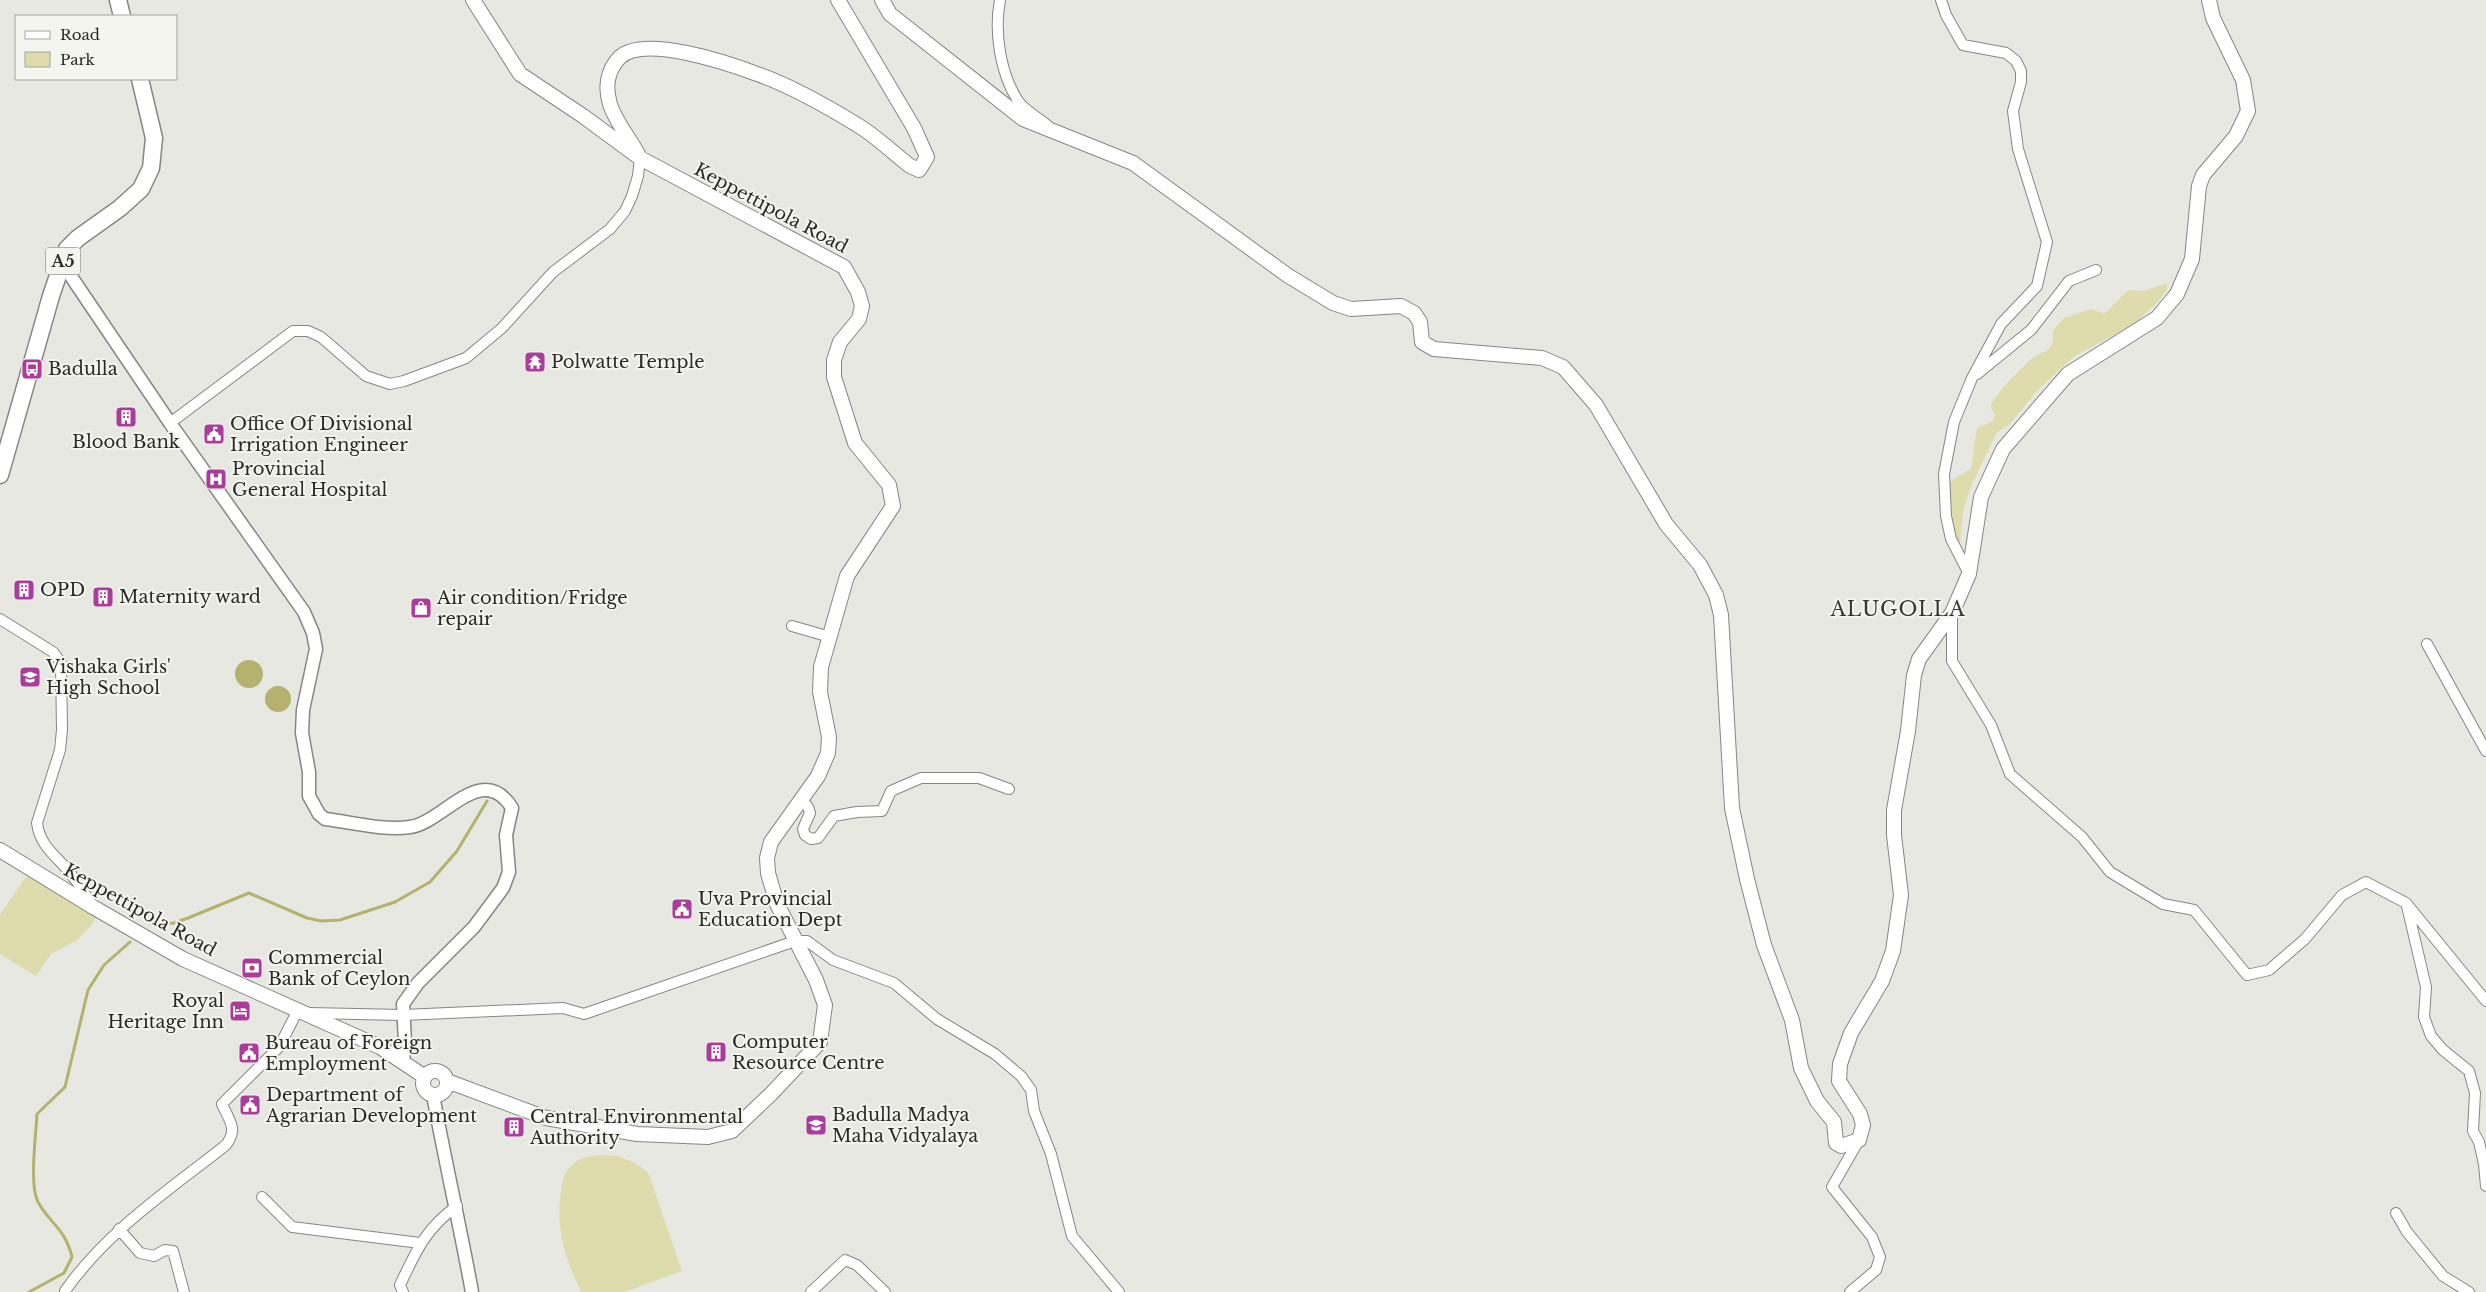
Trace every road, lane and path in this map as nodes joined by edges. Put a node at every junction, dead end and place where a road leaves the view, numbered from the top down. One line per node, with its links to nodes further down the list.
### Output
1 (118, 0): 8 (highway)
2 (473, 0): 11 (main road, Keppettipola Road)
3 (838, 0): 11 (main road)
4 (882, 0): 10 (main road)
5 (1000, 0): 10 (street)
6 (1941, 0): 14 (street)
7 (2209, 0): 17 (main road)
8 (122, 15)
9 (140, 80): 12 (highway, A5)
10 (1060, 136): 37 (main road)
11 (640, 158): 15 (street); 21 (main road, Keppettipola Road)
12 (62, 262): 15 (street); 16 (highway, A5)
13 (2096, 270): 14 (street)
14 (1972, 378): 17 (street)
15 (170, 423): 32 (street)
16 (0, 474)
17 (1969, 574): 18 (main road)
18 (1952, 613): 27 (street); 37 (main road)
19 (0, 619): 28 (street)
20 (792, 626): 21 (street)
21 (830, 637): 25 (main road, Keppettipola Road)
22 (2428, 644): 23 (street)
23 (2486, 751)
24 (1009, 790): 25 (street)
25 (802, 800): 29 (main road, Keppettipola Road)
26 (0, 850): 28 (main road, Keppettipola Road)
27 (2406, 903): 30 (street); 38 (street)
28 (93, 907): 31 (main road, Keppettipola Road)
29 (795, 941): 32 (street); 35 (main road, Keppettipola Road); 50 (street)
30 (2486, 1001)
31 (303, 1011): 32 (street); 33 (main road, Keppettipola Road); 42 (street)
32 (403, 1015): 33 (street)
33 (403, 1061): 34 (main road, Keppettipola Road)
34 (425, 1077): 35 (main road); 36 (main road)
35 (447, 1082): 36 (main road)
36 (433, 1095): 40 (street)
37 (1859, 1140): 51 (street)
38 (2486, 1186)
39 (262, 1196): 43 (street)
40 (457, 1206): 43 (street); 47 (street)
41 (2396, 1213): 52 (street)
42 (119, 1229): 44 (street); 45 (street)
43 (420, 1243): 46 (street)
44 (65, 1291)
45 (184, 1292)
46 (402, 1292)
47 (472, 1292)
48 (811, 1292): 49 (street)
49 (885, 1292)
50 (1120, 1292)
51 (1850, 1292)
52 (2469, 1292)

